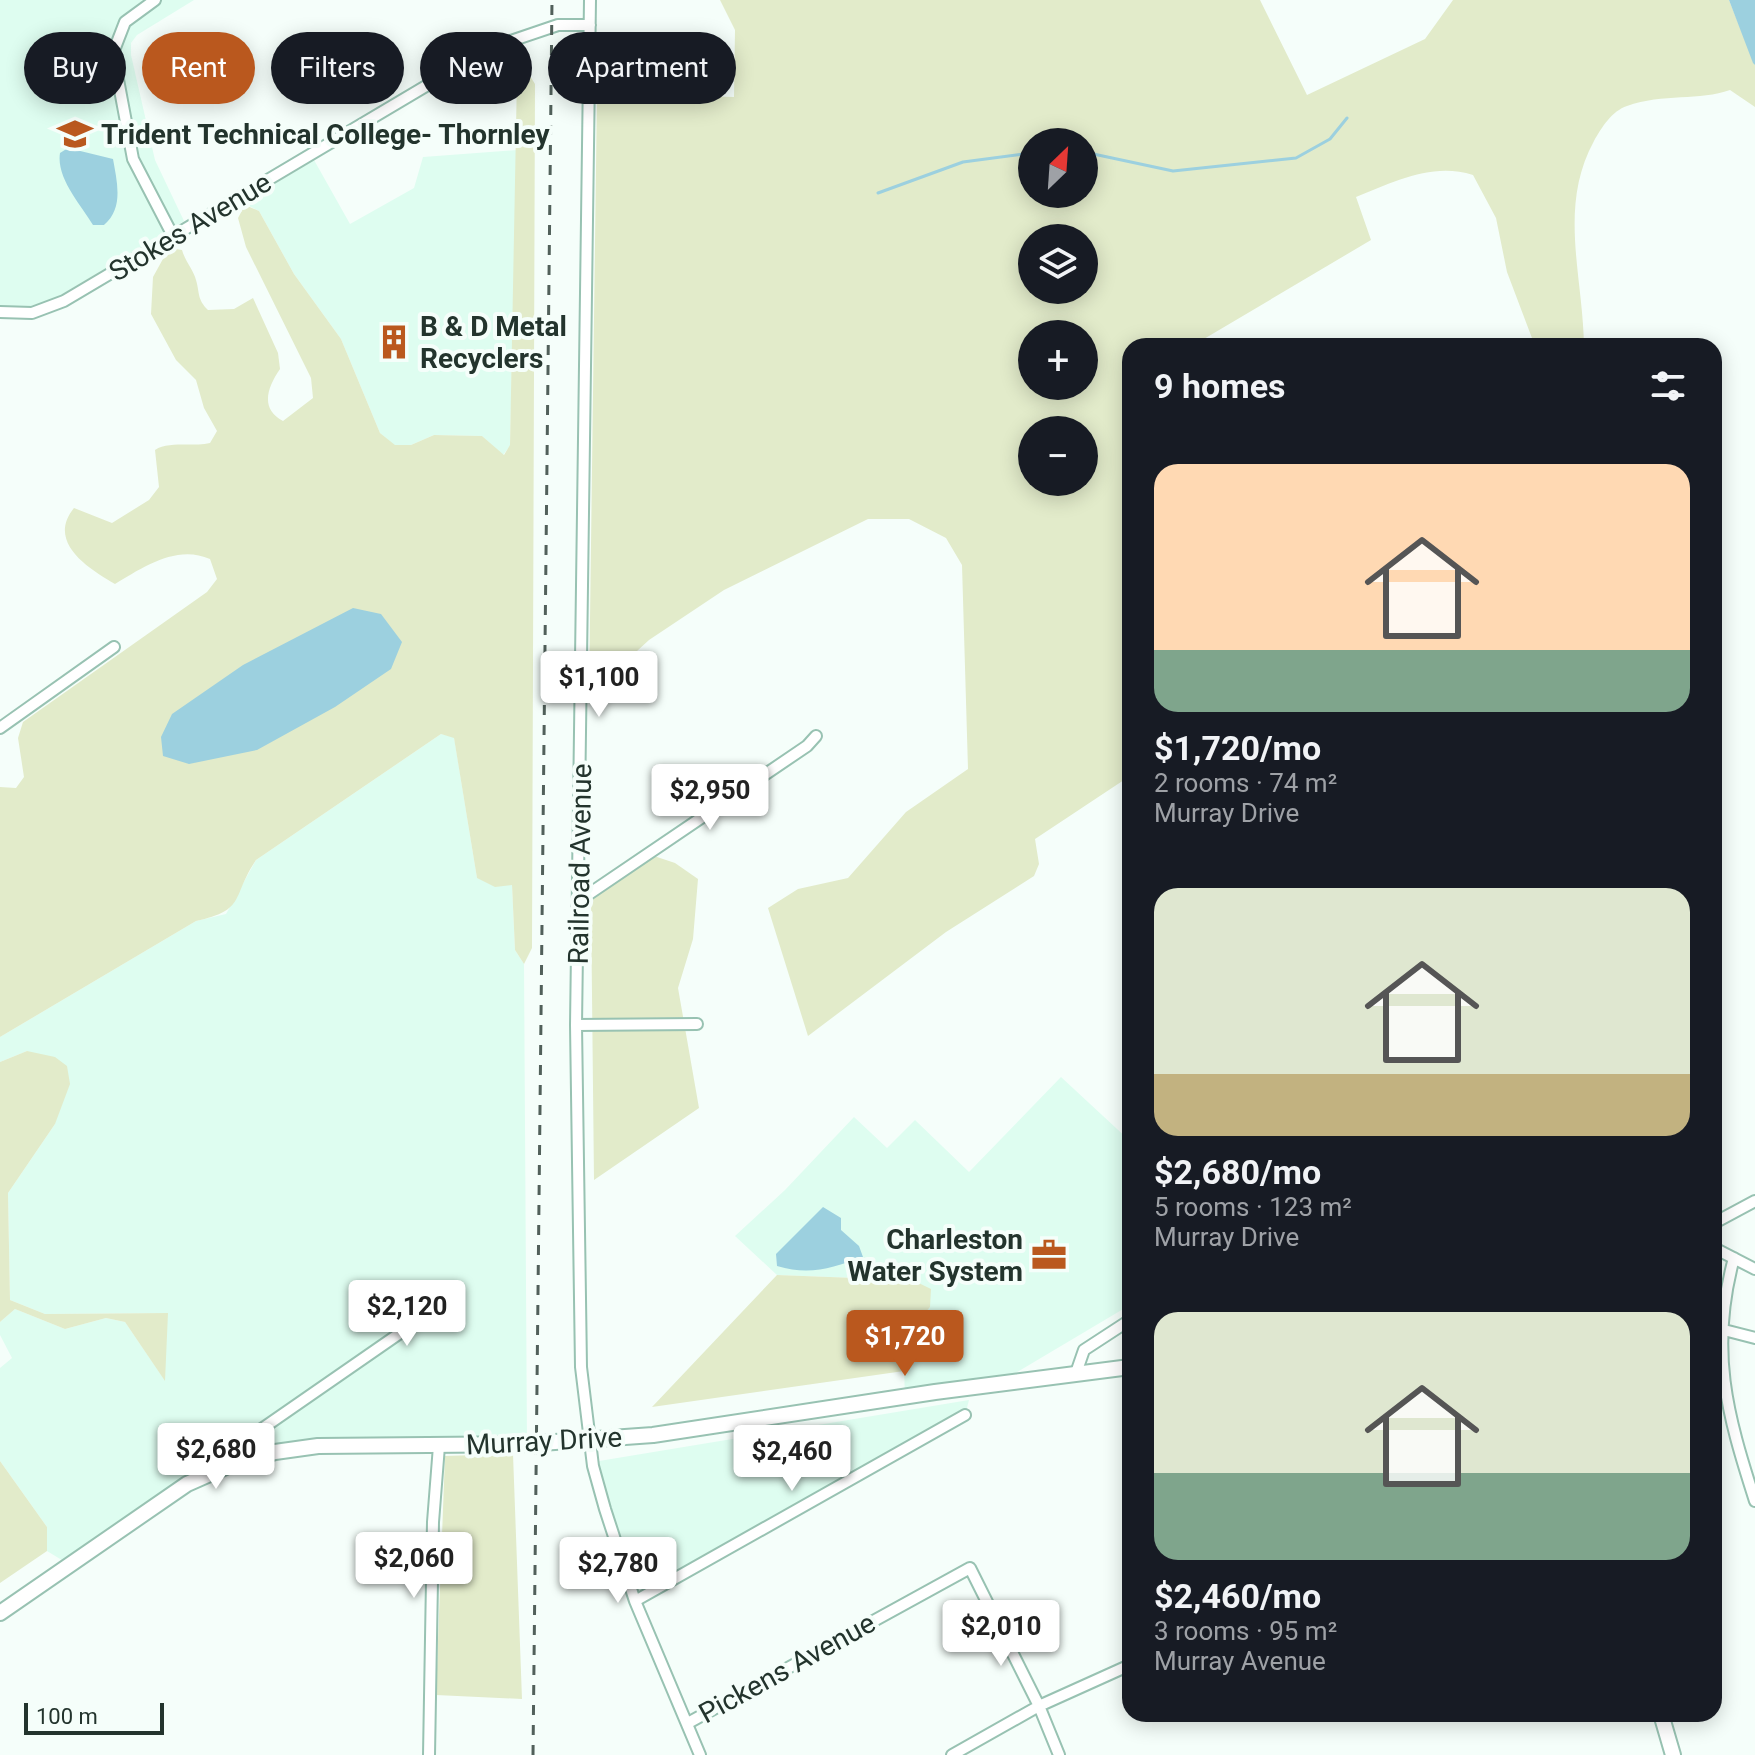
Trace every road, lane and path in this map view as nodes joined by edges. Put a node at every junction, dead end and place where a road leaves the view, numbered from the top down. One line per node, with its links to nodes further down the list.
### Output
1 (155, 0): 4 (street)
2 (590, 0): 3 (street, Railroad Avenue)
3 (590, 25): 4 (street, Stokes Avenue); 9 (street, Railroad Avenue)
4 (173, 236): 5 (street, Stokes Avenue)
5 (0, 312)
6 (114, 647): 7 (street)
7 (0, 728)
8 (816, 736): 9 (street)
9 (580, 900): 11 (street, Railroad Avenue)
10 (697, 1024): 11 (street)
11 (576, 1025): 26 (street, Railroad Avenue)
12 (1755, 1201): 13 (street)
13 (1722, 1219)
14 (1722, 1252): 15 (street)
15 (1734, 1258): 16 (street); 19 (street)
16 (1755, 1269)
17 (442, 1304): 28 (street)
18 (1122, 1325): 22 (street)
19 (1724, 1330): 20 (street); 25 (street)
20 (1755, 1338)
21 (1122, 1368): 22 (street, Murray Drive)
22 (1076, 1373): 26 (street, Murray Drive)
23 (965, 1415): 30 (street)
24 (1722, 1419): 25 (street)
25 (1728, 1419): 29 (street)
26 (589, 1440): 27 (street, Murray Drive); 30 (street, Railroad Avenue)
27 (439, 1446): 28 (street, Murray Drive); 36 (street)
28 (230, 1465): 31 (street, Murray Drive)
29 (1755, 1501)
30 (635, 1601): 35 (street, Railroad Avenue)
31 (0, 1613)
32 (1122, 1669): 33 (street)
33 (1039, 1706): 35 (street, Pickens Avenue); 38 (street); 39 (street)
34 (1663, 1722): 40 (street)
35 (688, 1723): 37 (street, Railroad Avenue)
36 (429, 1755)
37 (700, 1755)
38 (952, 1755)
39 (1059, 1755)
40 (1673, 1755)

